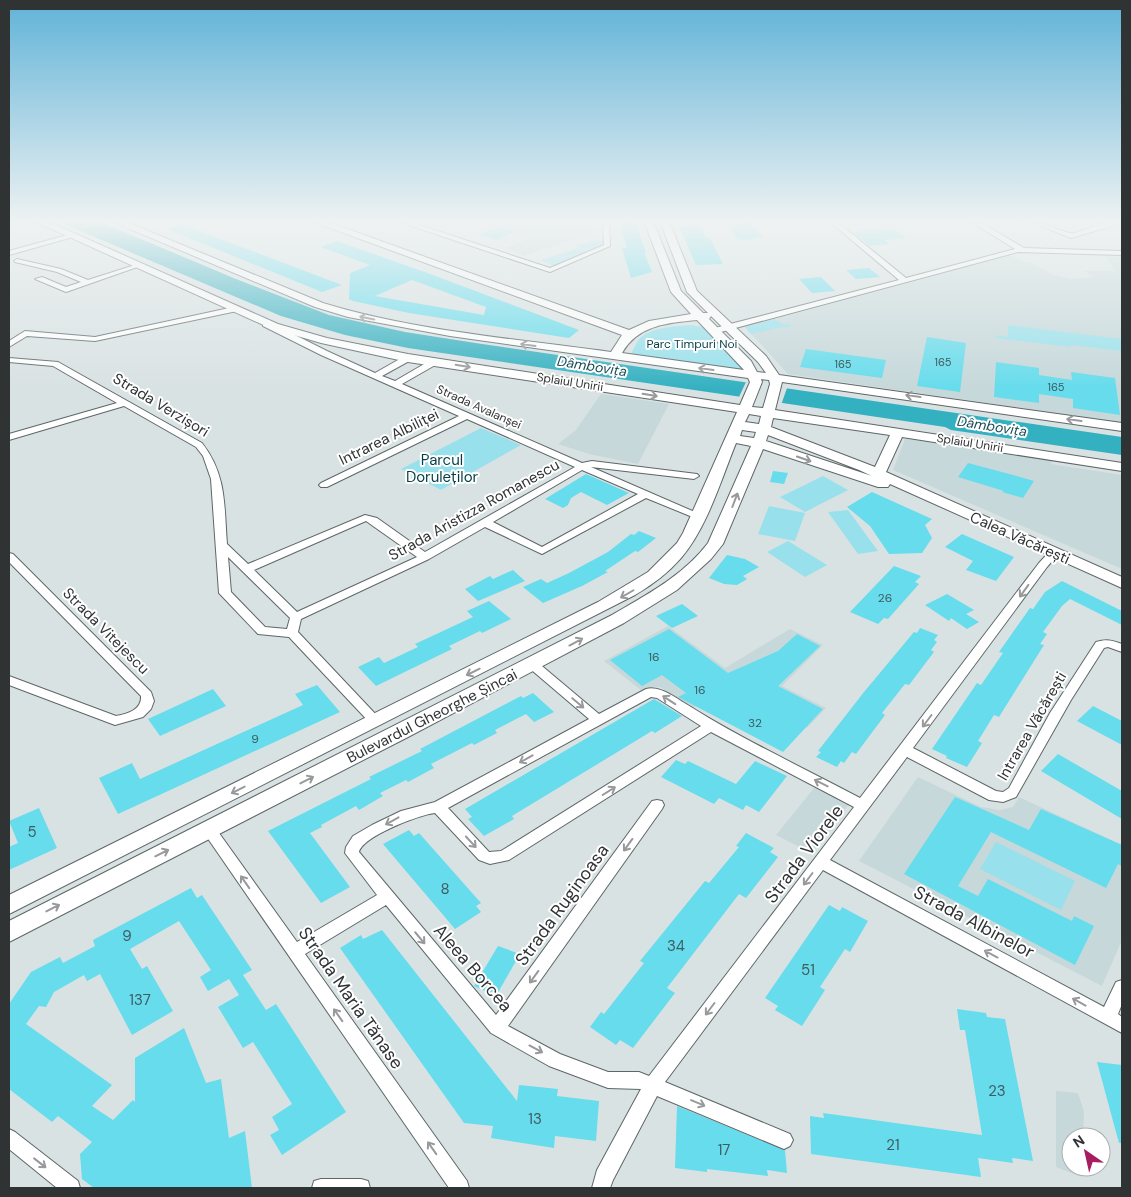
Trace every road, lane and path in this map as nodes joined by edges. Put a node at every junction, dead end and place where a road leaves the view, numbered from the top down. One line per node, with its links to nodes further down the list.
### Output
1 (75, 277): 12 (street)
2 (106, 277): 12 (street)
3 (165, 277): 13 (main road, Splaiul Unirii)
4 (253, 277): 21 (main road, one-way to 4)
5 (473, 277): 19 (main road)
6 (670, 277): 16 (main road)
7 (685, 277): 14 (main road)
8 (900, 277): 11 (street)
9 (916, 277): 11 (street)
10 (39, 279): 12 (street)
11 (904, 280): 17 (street)
12 (89, 283)
13 (234, 309): 15 (main road, Splaiul Unirii); 20 (street)
14 (716, 315): 16 (main road); 17 (main road)
15 (251, 317): 22 (main road, Splaiul Unirii); 25 (street, Strada Avalanșei)
16 (699, 317): 18 (main road); 19 (main road)
17 (730, 328): 18 (street); 27 (main road)
18 (714, 330): 26 (main road)
19 (630, 334): 21 (main road)
20 (9, 345)
21 (614, 356): 26 (main road, one-way to 21)
22 (408, 358): 24 (main road, Splaiul Unirii); 25 (street)
23 (9, 360): 29 (street, Strada Verzișori)
24 (434, 362): 28 (street); 30 (main road, Splaiul Unirii, one-way to 30)
25 (377, 375): 28 (street, Strada Avalanșei)
26 (755, 379): 27 (main road); 30 (main road, Bulevardul Gheorghe Șincai)
27 (775, 382): 31 (main road, Bulevardul Gheorghe Șincai); 34 (main road, one-way to 27)
28 (397, 384): 32 (street, Strada Avalanșei)
29 (126, 403): 37 (street); 48 (street, Strada Verzișori)
30 (747, 405): 31 (main road, Splaiul Unirii); 33 (main road, Bulevardul Gheorghe Șincai)
31 (769, 408): 35 (main road, Splaiul Unirii); 36 (main road, Bulevardul Gheorghe Șincai)
32 (468, 416): 39 (street, Strada Avalanșei); 43 (street, Intrarea Albiliței)
33 (737, 425): 36 (main road, Calea Văcărești); 38 (main road, Bulevardul Gheorghe Șincai)
34 (1122, 427)
35 (898, 432): 40 (main road, Splaiul Unirii); 41 (main road)
36 (761, 436): 38 (main road, Calea Văcărești); 41 (main road, Calea Văcărești); 44 (main road, Calea Văcărești, one-way to 44); 57 (main road, Bulevardul Gheorghe Șincai, one-way to 36)
37 (9, 437)
38 (731, 438): 46 (main road, Bulevardul Gheorghe Șincai)
39 (583, 466): 42 (street); 45 (street, Strada Avalanșei); 47 (street, Strada Aristizza Romanescu)
40 (1122, 467)
41 (879, 473): 44 (main road, Calea Văcărești)
42 (694, 476)
43 (324, 485)
44 (917, 492): 49 (main road, Calea Văcărești)
45 (644, 494): 46 (street, Strada Avalanșei); 47 (street)
46 (698, 516): 60 (main road, Bulevardul Gheorghe Șincai, one-way to 60)
47 (486, 523): 51 (street, Strada Aristizza Romanescu)
48 (222, 545): 52 (street); 55 (street, Strada Verzișori)
49 (1054, 553): 53 (main road, Calea Văcărești); 62 (street, Strada Viorele, one-way to 62)
50 (9, 556): 58 (street, Strada Vitejescu)
51 (425, 557): 52 (street); 54 (street, Strada Aristizza Romanescu)
52 (247, 568): 54 (street)
53 (1122, 583)
54 (296, 617): 55 (street)
55 (292, 633): 60 (street)
56 (1122, 648): 62 (street, Intrarea Văcărești)
57 (532, 664): 59 (street, one-way to 59); 66 (main road, Bulevardul Gheorghe Șincai, one-way to 57)
58 (9, 680)
59 (598, 720): 61 (street, Aleea Borcea, one-way to 59); 65 (street, Aleea Borcea, one-way to 65)
60 (376, 721): 69 (main road, Bulevardul Gheorghe Șincai, one-way to 69)
61 (711, 726): 64 (street, Aleea Borcea, one-way to 61); 65 (street, one-way to 61)
62 (905, 750): 64 (street, Strada Viorele)
63 (656, 805): 74 (street, Strada Ruginoasa, one-way to 74)
64 (864, 806): 67 (street, Strada Viorele)
65 (438, 807): 68 (street, Aleea Borcea, one-way to 68)
66 (209, 830): 70 (main road, Bulevardul Gheorghe Șincai, one-way to 66); 71 (street, Strada Maria Tănase, one-way to 66)
67 (821, 862): 73 (street, Strada Albinelor, one-way to 67); 75 (street, Strada Viorele, one-way to 75)
68 (386, 897): 71 (street); 74 (street, Aleea Borcea, one-way to 74)
69 (9, 905)
70 (9, 932)
71 (294, 952): 81 (street, Strada Maria Tănase, one-way to 71)
72 (1122, 987): 73 (street, Strada Albinelor)
73 (1115, 1021)
74 (497, 1028): 75 (street, Aleea Borcea, one-way to 75)
75 (653, 1085): 77 (street, Aleea Borcea, one-way to 77); 82 (street, Strada Viorele)
76 (9, 1138): 78 (street, one-way to 78)
77 (784, 1140)
78 (71, 1188)
79 (321, 1188): 80 (street)
80 (361, 1188)
81 (460, 1188)
82 (602, 1188)

